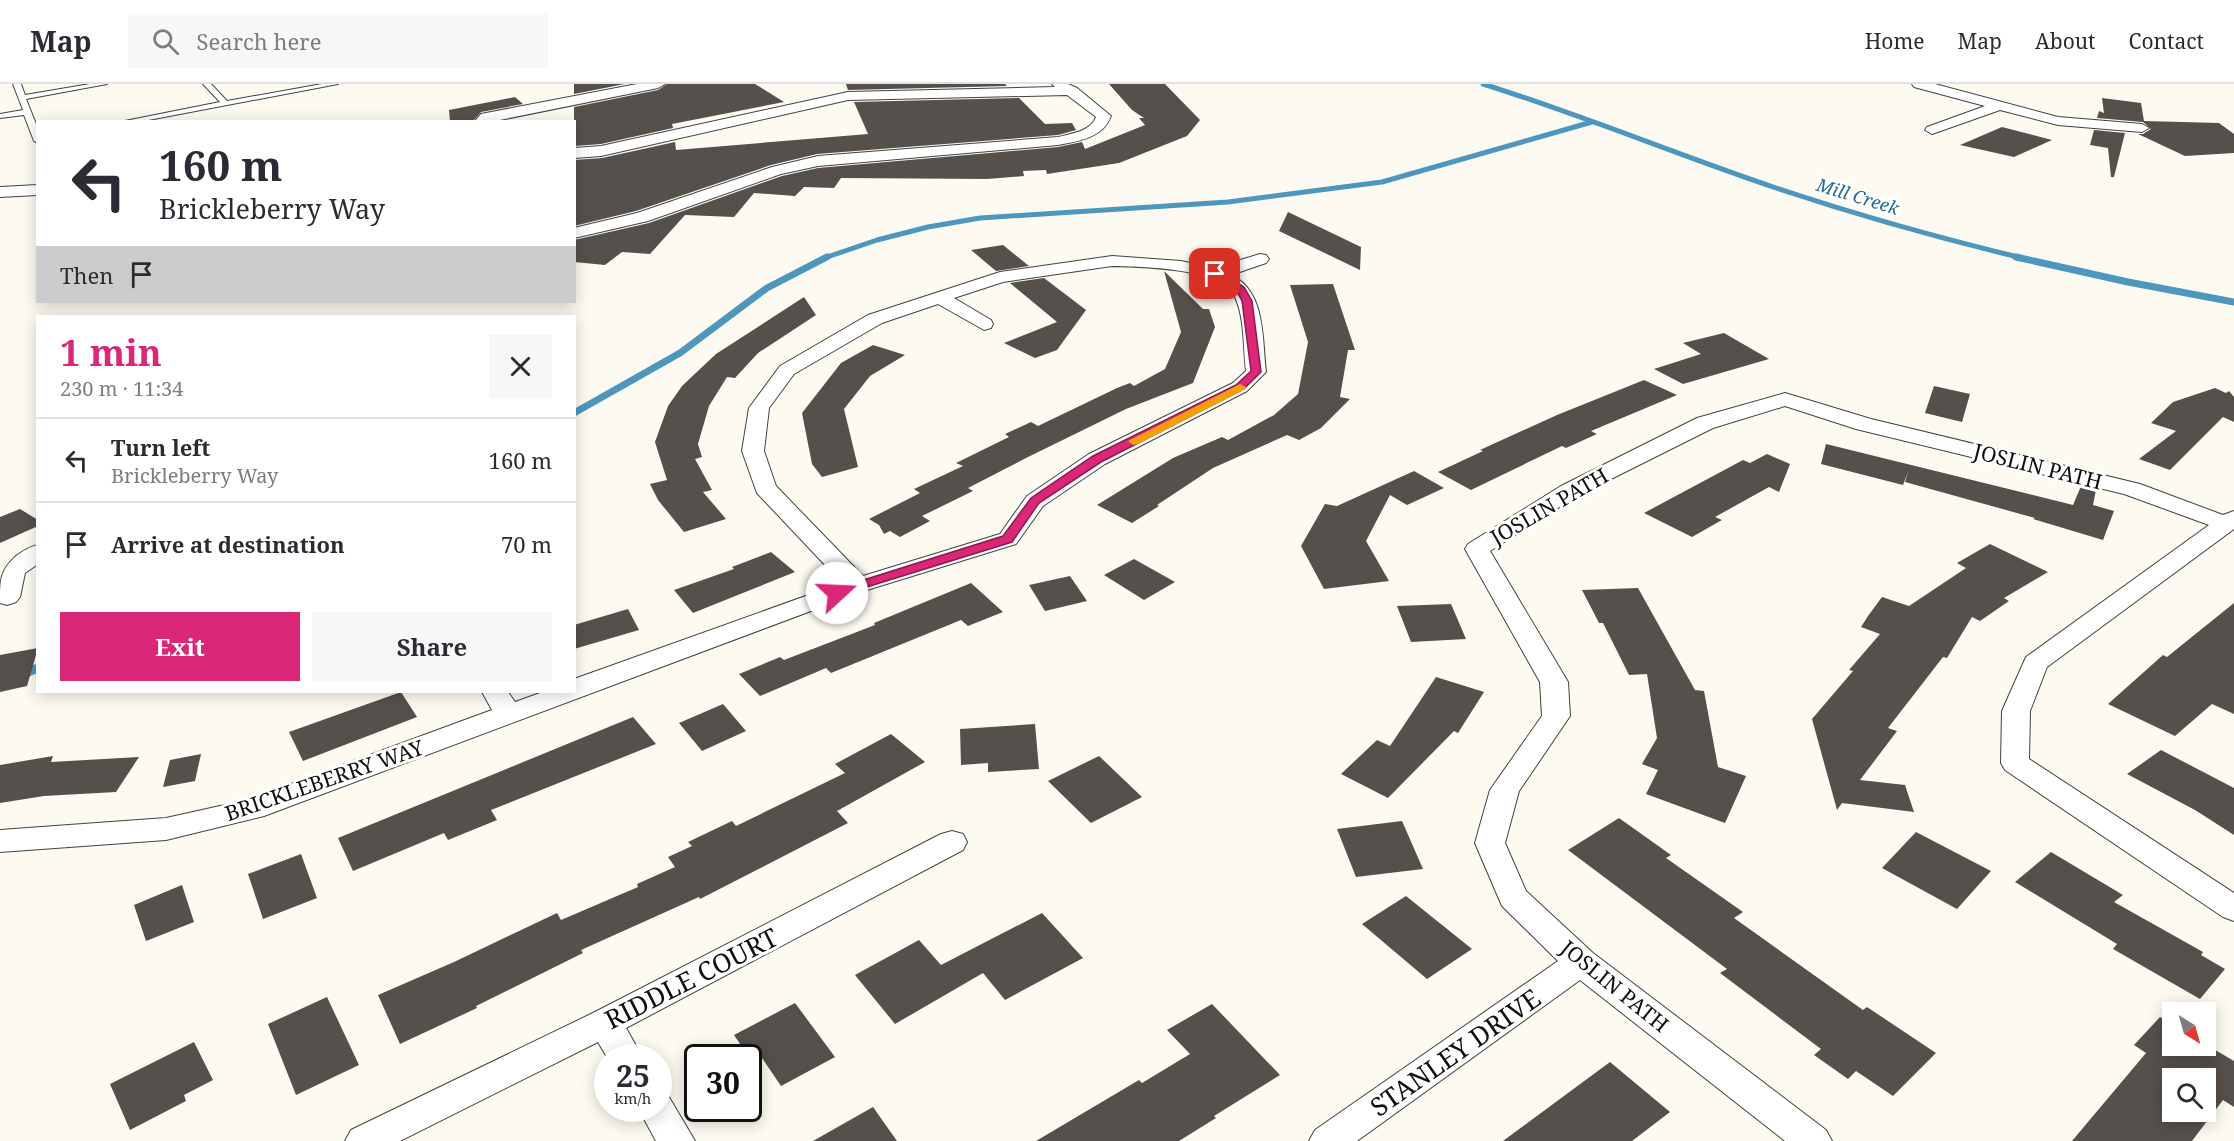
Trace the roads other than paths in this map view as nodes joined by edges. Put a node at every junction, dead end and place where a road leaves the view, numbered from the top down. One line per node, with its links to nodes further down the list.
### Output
1 (16, 84): 8 (lane)
2 (103, 84): 8 (lane)
3 (207, 84): 9 (lane)
4 (334, 84): 9 (lane)
5 (658, 84): 14 (street)
6 (1918, 84): 10 (street)
7 (1066, 88): 18 (street); 21 (street)
8 (22, 98): 11 (lane)
9 (225, 103): 13 (lane)
10 (2000, 105): 15 (street); 16 (street)
11 (27, 111): 12 (lane); 17 (lane)
12 (0, 116)
13 (134, 120)
14 (484, 120)
15 (2142, 128)
16 (1932, 130)
17 (36, 135)
18 (576, 153)
19 (36, 190): 20 (street)
20 (0, 192)
21 (576, 233)
22 (1260, 259): 23 (street)
23 (1215, 274): 24 (street); 28 (street)
24 (939, 297): 25 (street); 28 (street)
25 (984, 324)
26 (2230, 521): 35 (street, JOSLIN PATH); 36 (street, JOSLIN PATH)
27 (36, 553): 29 (street)
28 (858, 585): 30 (street)
29 (7, 597)
30 (576, 688)
31 (562, 693): 32 (street, BRICKLEBERRY WAY)
32 (502, 703): 33 (street, BRICKLEBERRY WAY)
33 (0, 841)
34 (952, 842): 37 (street, RIDDLE COURT)
35 (2234, 909)
36 (1581, 962): 42 (street, STANLEY DRIVE); 43 (street, JOSLIN PATH)
37 (604, 1023): 38 (street); 40 (street, RIDDLE COURT)
38 (617, 1044)
39 (664, 1122): 41 (street)
40 (364, 1141)
41 (676, 1141)
42 (1328, 1141)
43 (1813, 1141)

